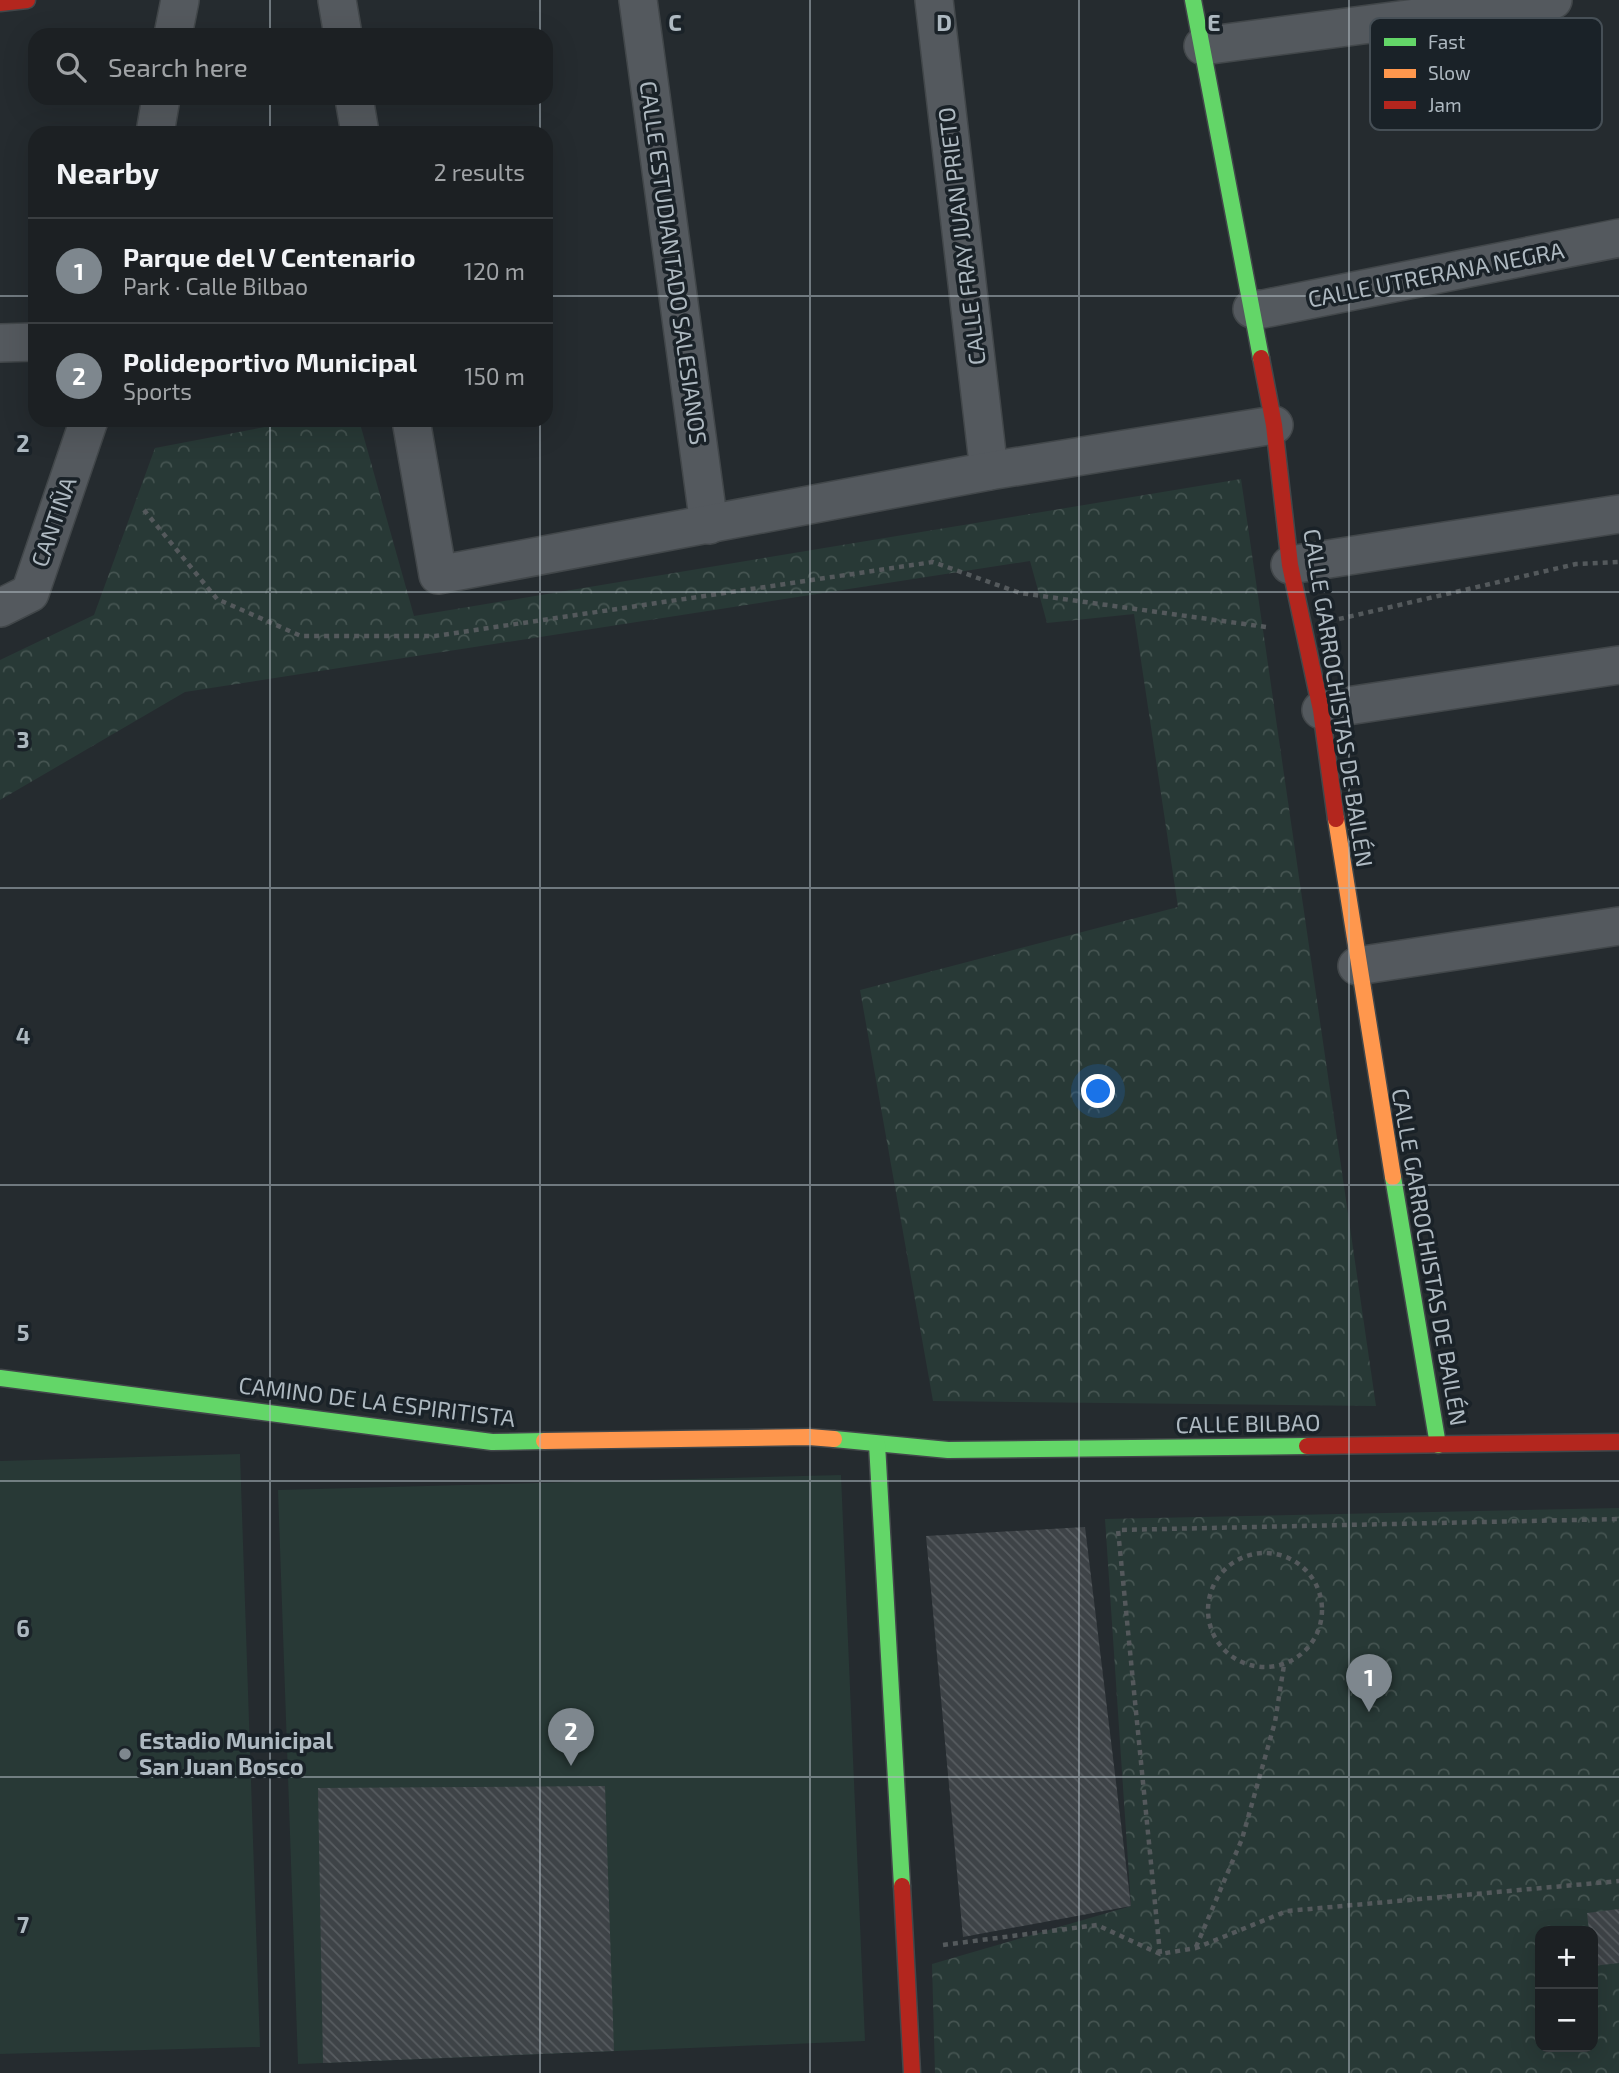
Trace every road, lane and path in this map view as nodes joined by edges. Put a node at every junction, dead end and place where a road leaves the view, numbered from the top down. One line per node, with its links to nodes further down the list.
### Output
1 (27, 0): 8 (street)
2 (180, 0): 11 (street)
3 (337, 0): 12 (street)
4 (638, 0): 28 (street, CALLE ESTUDIANTADO SALESIANOS)
5 (934, 0): 25 (street, CALLE FRAY JUAN PRIETO)
6 (1193, 0): 13 (street, CALLE GARROCHISTAS DE BAILÉN)
7 (1553, 0): 9 (street)
8 (0, 3)
9 (1416, 18)
10 (1370, 24): 13 (street)
11 (174, 28)
12 (342, 28)
13 (1203, 46): 19 (street, CALLE GARROCHISTAS DE BAILÉN)
14 (160, 105): 16 (street)
15 (355, 105): 17 (street)
16 (156, 126)
17 (359, 126)
18 (1619, 238): 19 (street, CALLE UTRERANA NEGRA)
19 (1252, 309): 22 (street, CALLE GARROCHISTAS DE BAILÉN)
20 (28, 342): 21 (street)
21 (0, 343)
22 (1274, 425): 25 (street); 30 (street, CALLE GARROCHISTAS DE BAILÉN)
23 (86, 427): 31 (street, CANTIÑA)
24 (412, 427): 28 (street)
25 (989, 471): 28 (street)
26 (144, 510): 32 (path)
27 (1619, 514): 30 (street)
28 (709, 525)
29 (1619, 562): 32 (path)
30 (1290, 565): 32 (street, CALLE GARROCHISTAS DE BAILÉN)
31 (10, 598)
32 (1304, 628): 34 (street, CALLE GARROCHISTAS DE BAILÉN)
33 (1619, 665): 34 (street)
34 (1321, 710): 36 (street, CALLE GARROCHISTAS DE BAILÉN)
35 (1619, 926): 36 (street)
36 (1357, 966): 40 (street, CALLE GARROCHISTAS DE BAILÉN)
37 (0, 1378): 39 (street, CAMINO DE LA ESPIRITISTA)
38 (1619, 1442): 40 (street, CALLE BILBAO)
39 (877, 1444): 40 (street, CALLE BILBAO); 45 (street)
40 (1438, 1445)
41 (1619, 1519): 46 (path)
42 (1284, 1665): 42 (path); 44 (path)
43 (1619, 1881): 44 (path)
44 (1196, 1948): 46 (path)
45 (904, 1950): 46 (path); 47 (street)
46 (1160, 1954)
47 (912, 2073)

